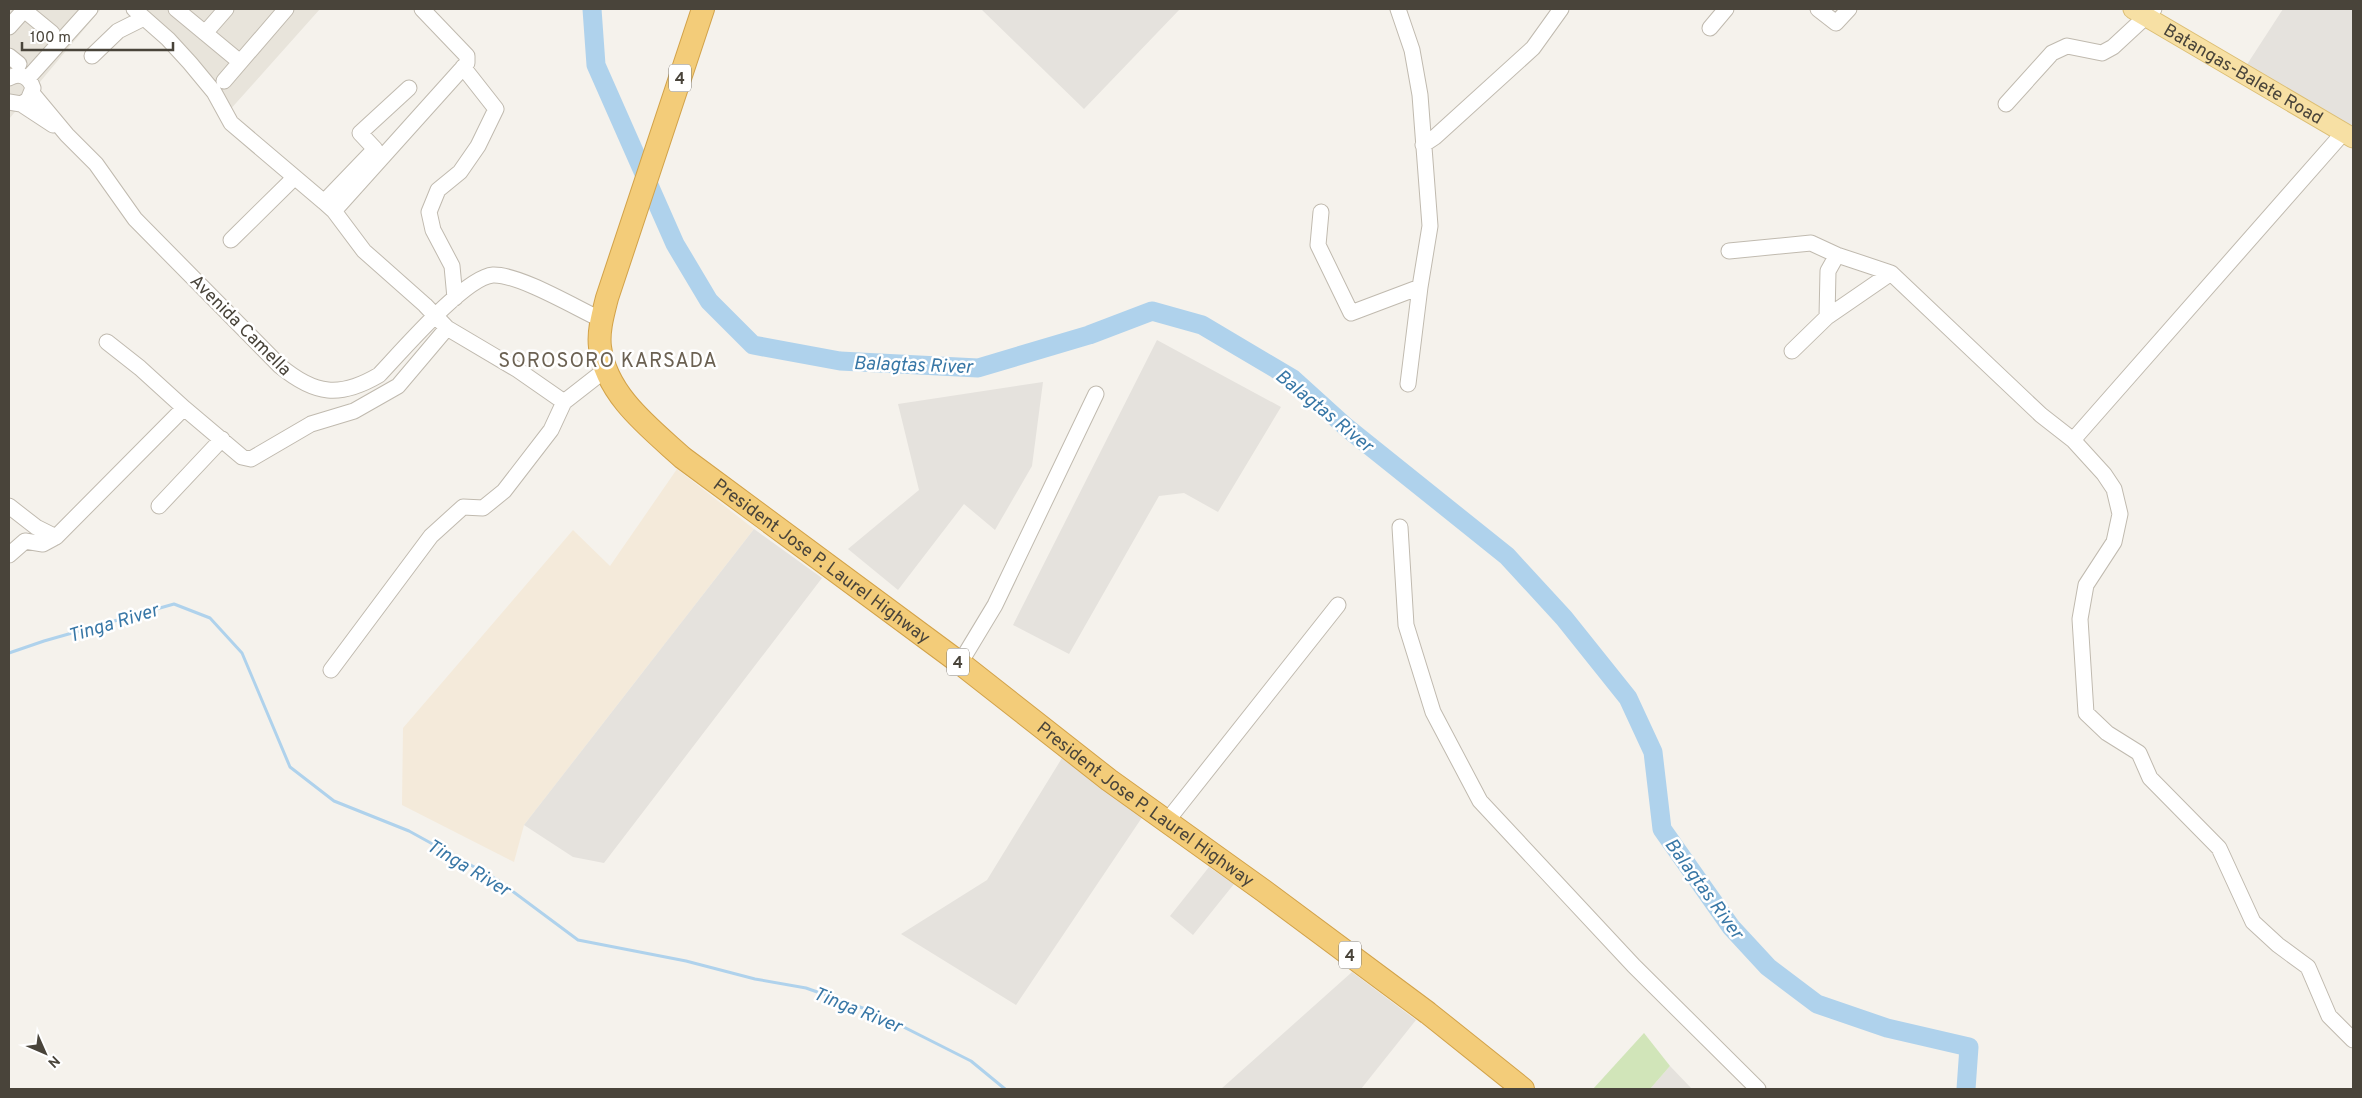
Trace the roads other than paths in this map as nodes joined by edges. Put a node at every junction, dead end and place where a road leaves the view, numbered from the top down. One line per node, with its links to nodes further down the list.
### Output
1 (25, 9): 15 (street); 17 (street)
2 (90, 9): 24 (street)
3 (176, 9): 18 (street)
4 (226, 9): 18 (street)
5 (286, 9): 20 (street)
6 (422, 9): 21 (street)
7 (703, 9): 41 (highway, President Jose P. Laurel Highway / 4)
8 (1398, 9): 30 (street)
9 (1560, 9): 30 (street)
10 (1726, 9): 16 (street)
11 (1818, 9): 12 (street)
12 (1849, 9)
13 (2144, 12): 27 (street); 29 (main road, Batangas-Balete Road)
14 (139, 13): 19 (street); 31 (street)
15 (9, 27)
16 (1710, 28)
17 (52, 33)
18 (204, 33): 20 (street)
19 (92, 56)
20 (240, 62): 23 (street)
21 (463, 67): 32 (street); 39 (street)
22 (9, 78): 24 (street)
23 (224, 81)
24 (30, 86): 26 (street); 28 (street, Avenida Camella)
25 (409, 88): 32 (street)
26 (15, 103): 28 (street, Avenida Camella)
27 (2006, 104)
28 (67, 134): 42 (street, Avenida Camella)
29 (2348, 135): 51 (street)
30 (1423, 145): 38 (street)
31 (294, 178): 32 (street); 34 (street)
32 (329, 207): 42 (street)
33 (1320, 212): 38 (street)
34 (231, 240)
35 (1729, 251): 36 (street)
36 (1837, 255): 37 (street); 40 (street)
37 (1891, 273): 40 (street); 51 (street)
38 (1420, 287): 46 (street)
39 (455, 298): 41 (street, Avenida Camella); 42 (street, Avenida Camella)
40 (1827, 317): 44 (street)
41 (602, 320): 45 (highway, President Jose P. Laurel Highway / 4)
42 (441, 322): 48 (street); 50 (street)
43 (106, 342): 49 (street)
44 (1792, 351)
45 (605, 370): 48 (street); 58 (highway, President Jose P. Laurel Highway / 4)
46 (1408, 384)
47 (1096, 394): 58 (street)
48 (564, 402): 59 (street)
49 (184, 408): 50 (street); 55 (street)
50 (222, 439): 53 (street)
51 (2072, 440): 61 (street)
52 (9, 506): 55 (street)
53 (159, 506)
54 (1400, 527): 63 (street)
55 (56, 537): 56 (street)
56 (9, 555)
57 (1338, 605): 60 (street)
58 (960, 663): 60 (highway, President Jose P. Laurel Highway / 4)
59 (332, 670)
60 (1167, 821): 62 (highway, President Jose P. Laurel Highway / 4)
61 (2353, 1040)
62 (1523, 1089)
63 (1758, 1089)

